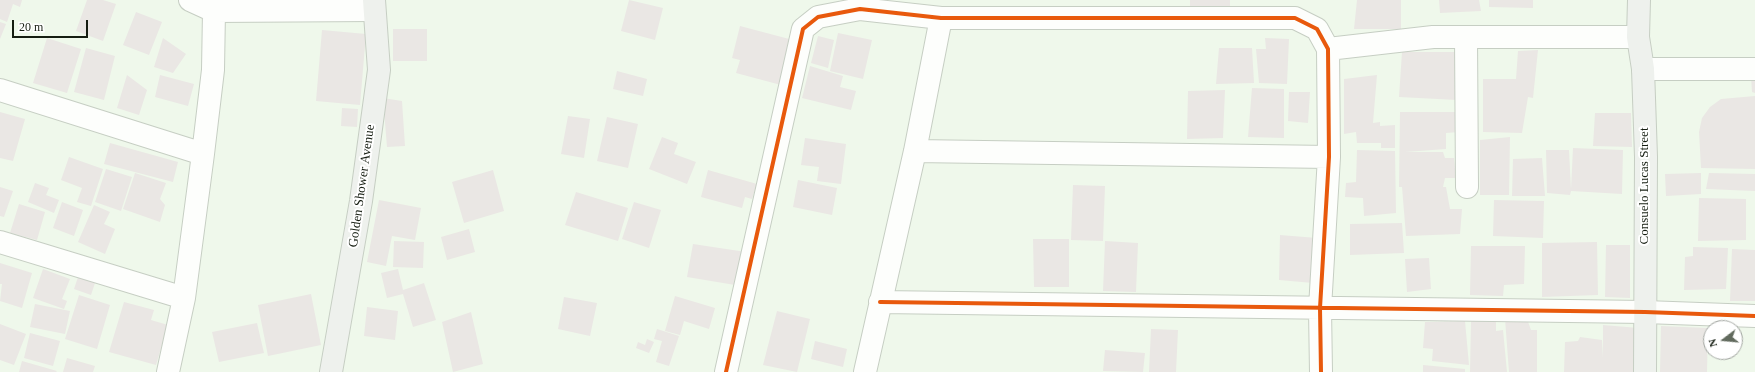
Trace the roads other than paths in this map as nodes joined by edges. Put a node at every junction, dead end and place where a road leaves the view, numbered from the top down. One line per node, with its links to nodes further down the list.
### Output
1 (190, 0): 4 (street)
2 (1638, 0): 6 (street, Consuelo Lucas Street)
3 (374, 5): 4 (street); 23 (street, Golden Shower Avenue)
4 (214, 11): 13 (street)
5 (941, 18): 8 (street); 12 (street); 24 (street)
6 (1638, 37): 7 (street); 9 (street, Consuelo Lucas Street)
7 (1466, 38): 8 (street); 15 (street)
8 (1328, 49): 14 (street)
9 (1643, 69): 10 (street); 20 (street, Consuelo Lucas Street)
10 (1755, 69)
11 (0, 90): 13 (street)
12 (916, 151): 14 (street); 18 (street)
13 (203, 154): 17 (street)
14 (1329, 157): 19 (street)
15 (1467, 187)
16 (0, 242): 17 (street)
17 (184, 298): 22 (street)
18 (880, 302): 19 (street); 25 (street)
19 (1320, 308): 20 (street); 26 (street)
20 (1646, 312): 21 (street); 27 (street, Consuelo Lucas Street)
21 (1755, 316)
22 (168, 372)
23 (331, 372)
24 (726, 372)
25 (865, 372)
26 (1322, 372)
27 (1645, 372)

